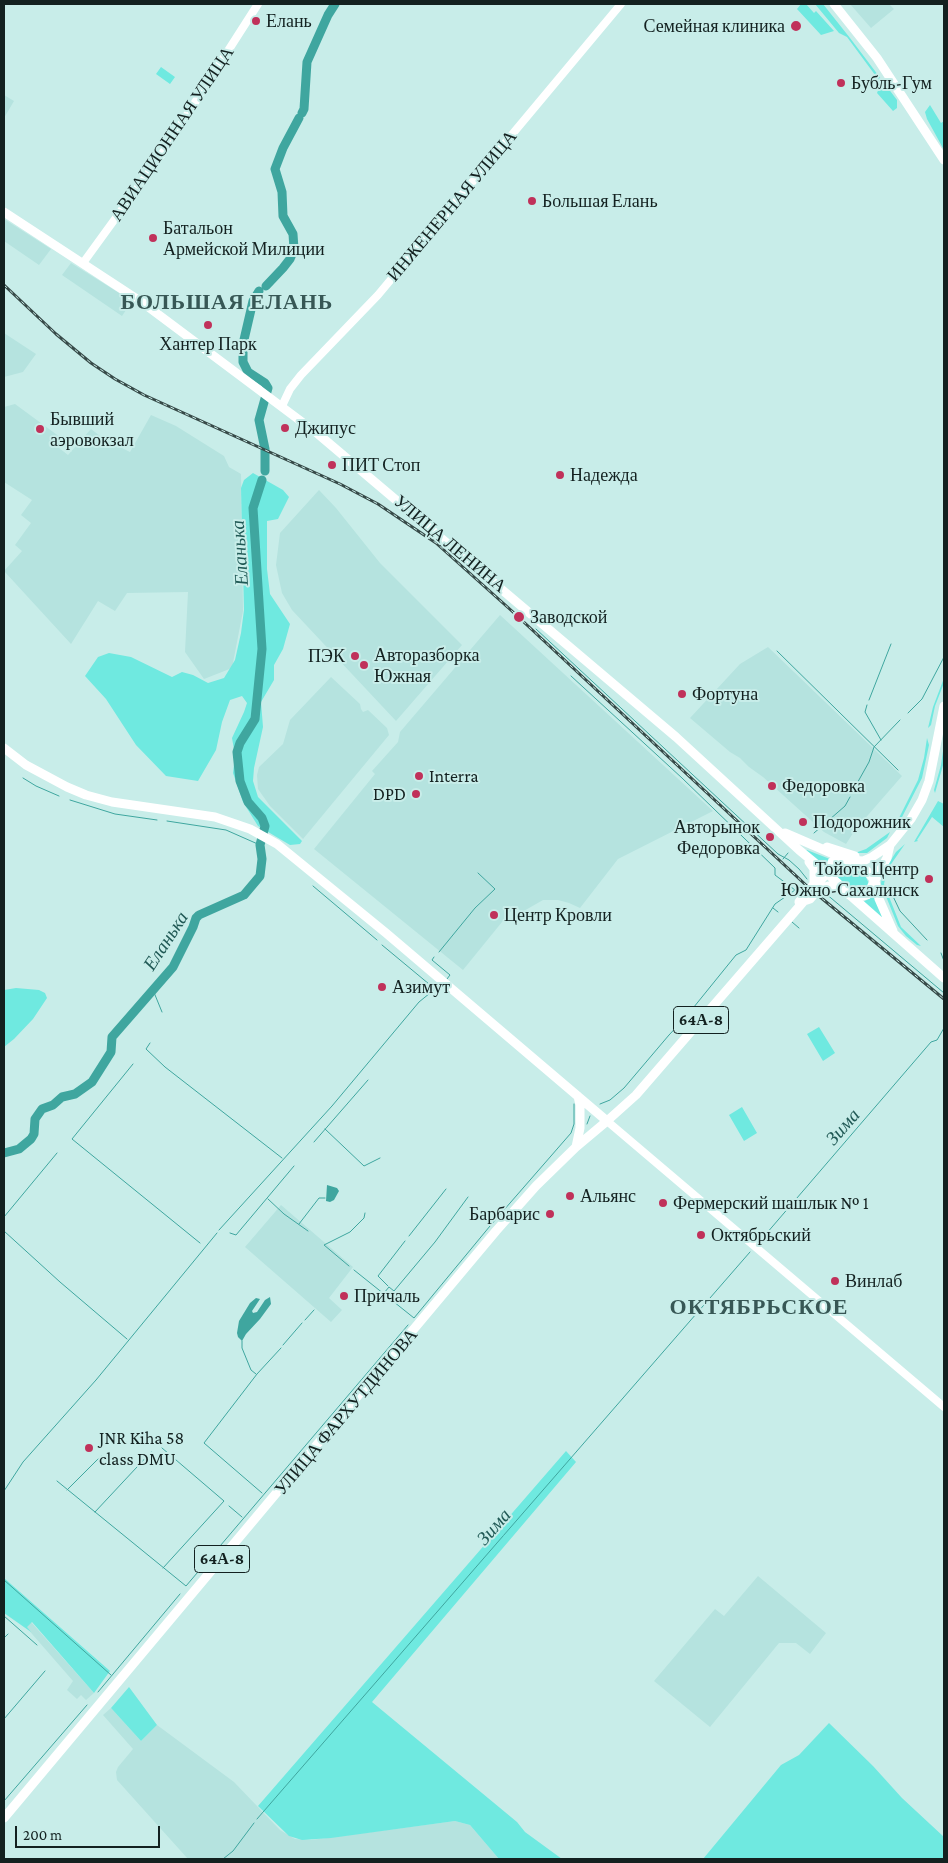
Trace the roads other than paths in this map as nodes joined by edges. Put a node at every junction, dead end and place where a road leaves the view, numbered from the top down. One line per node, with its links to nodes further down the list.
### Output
1 (258, 4): 6 (street, АВИАЦИОННАЯ УЛИЦА)
2 (620, 4): 7 (street, ИНЖЕНЕРНАЯ УЛИЦА)
3 (834, 4): 4 (main road)
4 (944, 160)
5 (4, 212): 6 (main road, УЛИЦА ЛЕНИНА)
6 (83, 263): 7 (main road, УЛИЦА ЛЕНИНА)
7 (282, 406): 10 (main road, УЛИЦА ЛЕНИНА)
8 (944, 706): 11 (main road)
9 (4, 748): 22 (main road)
10 (780, 831): 12 (main road, УЛИЦА ЛЕНИНА); 13 (main road, УЛИЦА ЛЕНИНА)
11 (890, 845): 12 (main road); 14 (main road); 16 (main road)
12 (814, 846): 14 (main road, УЛИЦА ЛЕНИНА)
13 (799, 850): 15 (main road, УЛИЦА ЛЕНИНА); 20 (main road)
14 (844, 859): 15 (main road); 16 (main road, УЛИЦА ЛЕНИНА)
15 (827, 873): 17 (main road, 64А-8); 18 (main road)
16 (875, 881): 17 (main road); 19 (main road, 64А-8)
17 (851, 896): 18 (main road, УЛИЦА ФАРХУТДИНОВА / 64А-8); 19 (main road, 64А-8)
18 (804, 901): 20 (main road, УЛИЦА ФАРХУТДИНОВА / 64А-8)
19 (897, 937): 21 (main road, 64А-8)
20 (765, 945): 23 (main road, УЛИЦА ФАРХУТДИНОВА / 64А-8)
21 (944, 978)
22 (578, 1096): 23 (main road); 24 (main road)
23 (607, 1121): 24 (main road, УЛИЦА ФАРХУТДИНОВА / 64А-8); 25 (street)
24 (576, 1147): 26 (main road, УЛИЦА ФАРХУТДИНОВА / 64А-8)
25 (944, 1408)
26 (4, 1818)

